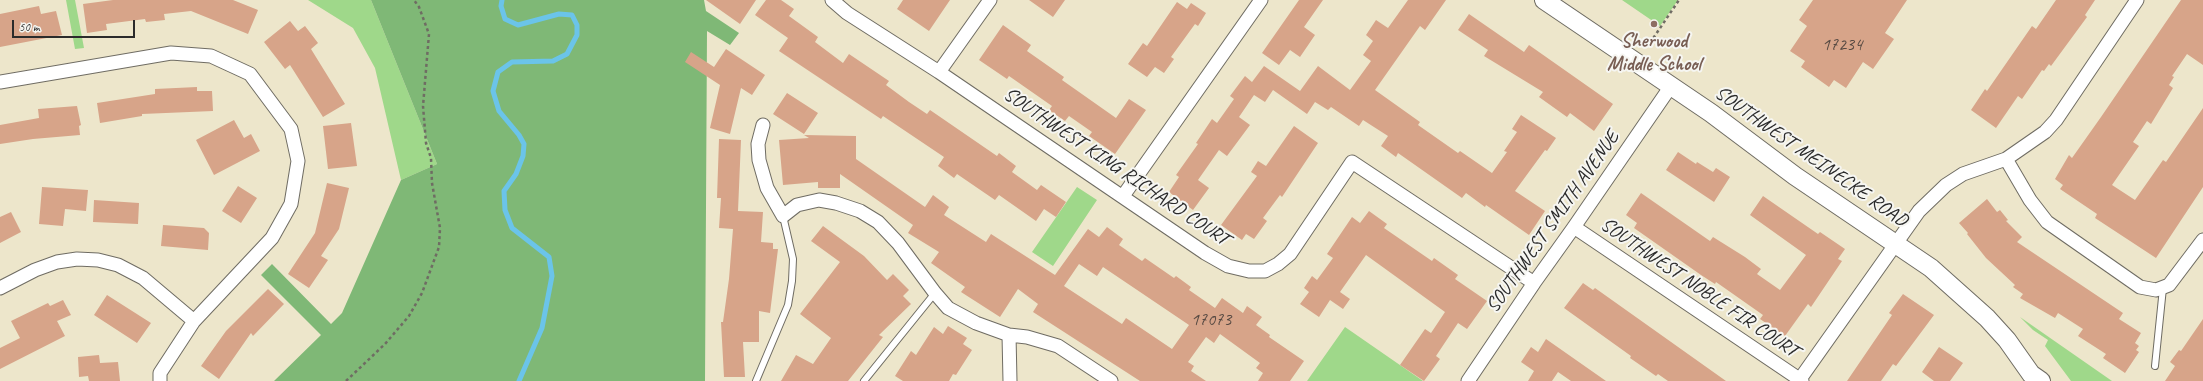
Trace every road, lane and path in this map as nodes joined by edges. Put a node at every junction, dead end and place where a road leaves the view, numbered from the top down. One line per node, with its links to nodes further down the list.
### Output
1 (414, 0): 29 (path)
2 (832, 0): 9 (street, SOUTHWEST KING RICHARD COURT)
3 (990, 0): 9 (street)
4 (1260, 0): 14 (street)
5 (1544, 0): 11 (main road, SOUTHWEST MEINECKE ROAD)
6 (1679, 0): 8 (path)
7 (2137, 0): 13 (street)
8 (1650, 43)
9 (939, 72): 14 (street, SOUTHWEST KING RICHARD COURT)
10 (0, 82): 23 (street)
11 (1672, 86): 16 (street, SOUTHWEST SMITH AVENUE); 18 (main road, SOUTHWEST MEINECKE ROAD)
12 (763, 125): 15 (street)
13 (2006, 159): 18 (street); 21 (street)
14 (1123, 196): 19 (street, SOUTHWEST KING RICHARD COURT)
15 (783, 216): 22 (street); 30 (lane)
16 (1574, 227): 19 (street, SOUTHWEST SMITH AVENUE); 27 (street, SOUTHWEST NOBLE FIR COURT)
17 (2203, 240): 21 (street)
18 (1896, 243): 26 (main road, SOUTHWEST MEINECKE ROAD); 27 (street)
19 (1534, 283): 34 (street, SOUTHWEST SMITH AVENUE)
20 (0, 288): 23 (street)
21 (2163, 288): 25 (lane)
22 (935, 293): 24 (street); 31 (lane)
23 (194, 321): 28 (street)
24 (1010, 335): 32 (street); 33 (street)
25 (2154, 366)
26 (2034, 379)
27 (1801, 380)
28 (160, 381)
29 (346, 381)
30 (756, 381)
31 (864, 381)
32 (1010, 381)
33 (1111, 381)
34 (1468, 381)

